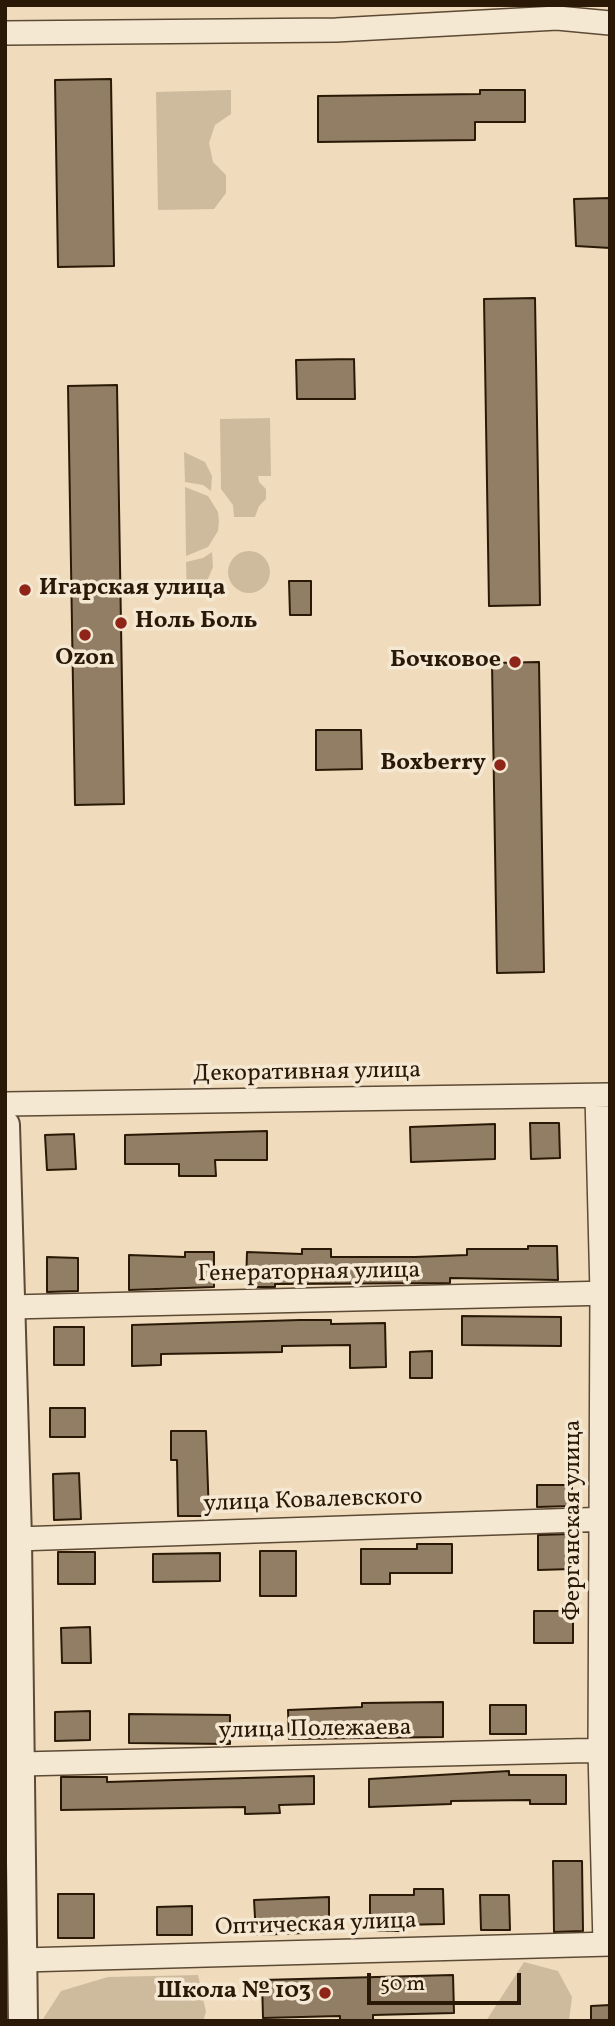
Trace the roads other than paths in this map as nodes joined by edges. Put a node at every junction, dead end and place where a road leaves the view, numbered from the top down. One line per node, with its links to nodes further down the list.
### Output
1 (610, 23): 2 (street)
2 (5, 33)
3 (603, 1096): 4 (street, Декоративная улица); 6 (street, Ферганская улица)
4 (5, 1104)
5 (5, 1125): 7 (street)
6 (606, 1293): 7 (street, Генераторная улица); 8 (street, Ферганская улица)
7 (10, 1307): 9 (street)
8 (606, 1519): 9 (street, улица Ковалевского); 10 (street, Ферганская улица)
9 (17, 1539): 11 (street)
10 (605, 1750): 11 (street, улица Полежаева); 12 (street, Ферганская улица)
11 (21, 1763): 13 (street)
12 (607, 1944): 13 (street, Оптическая улица)
13 (23, 1960): 14 (street)
14 (17, 2016)

